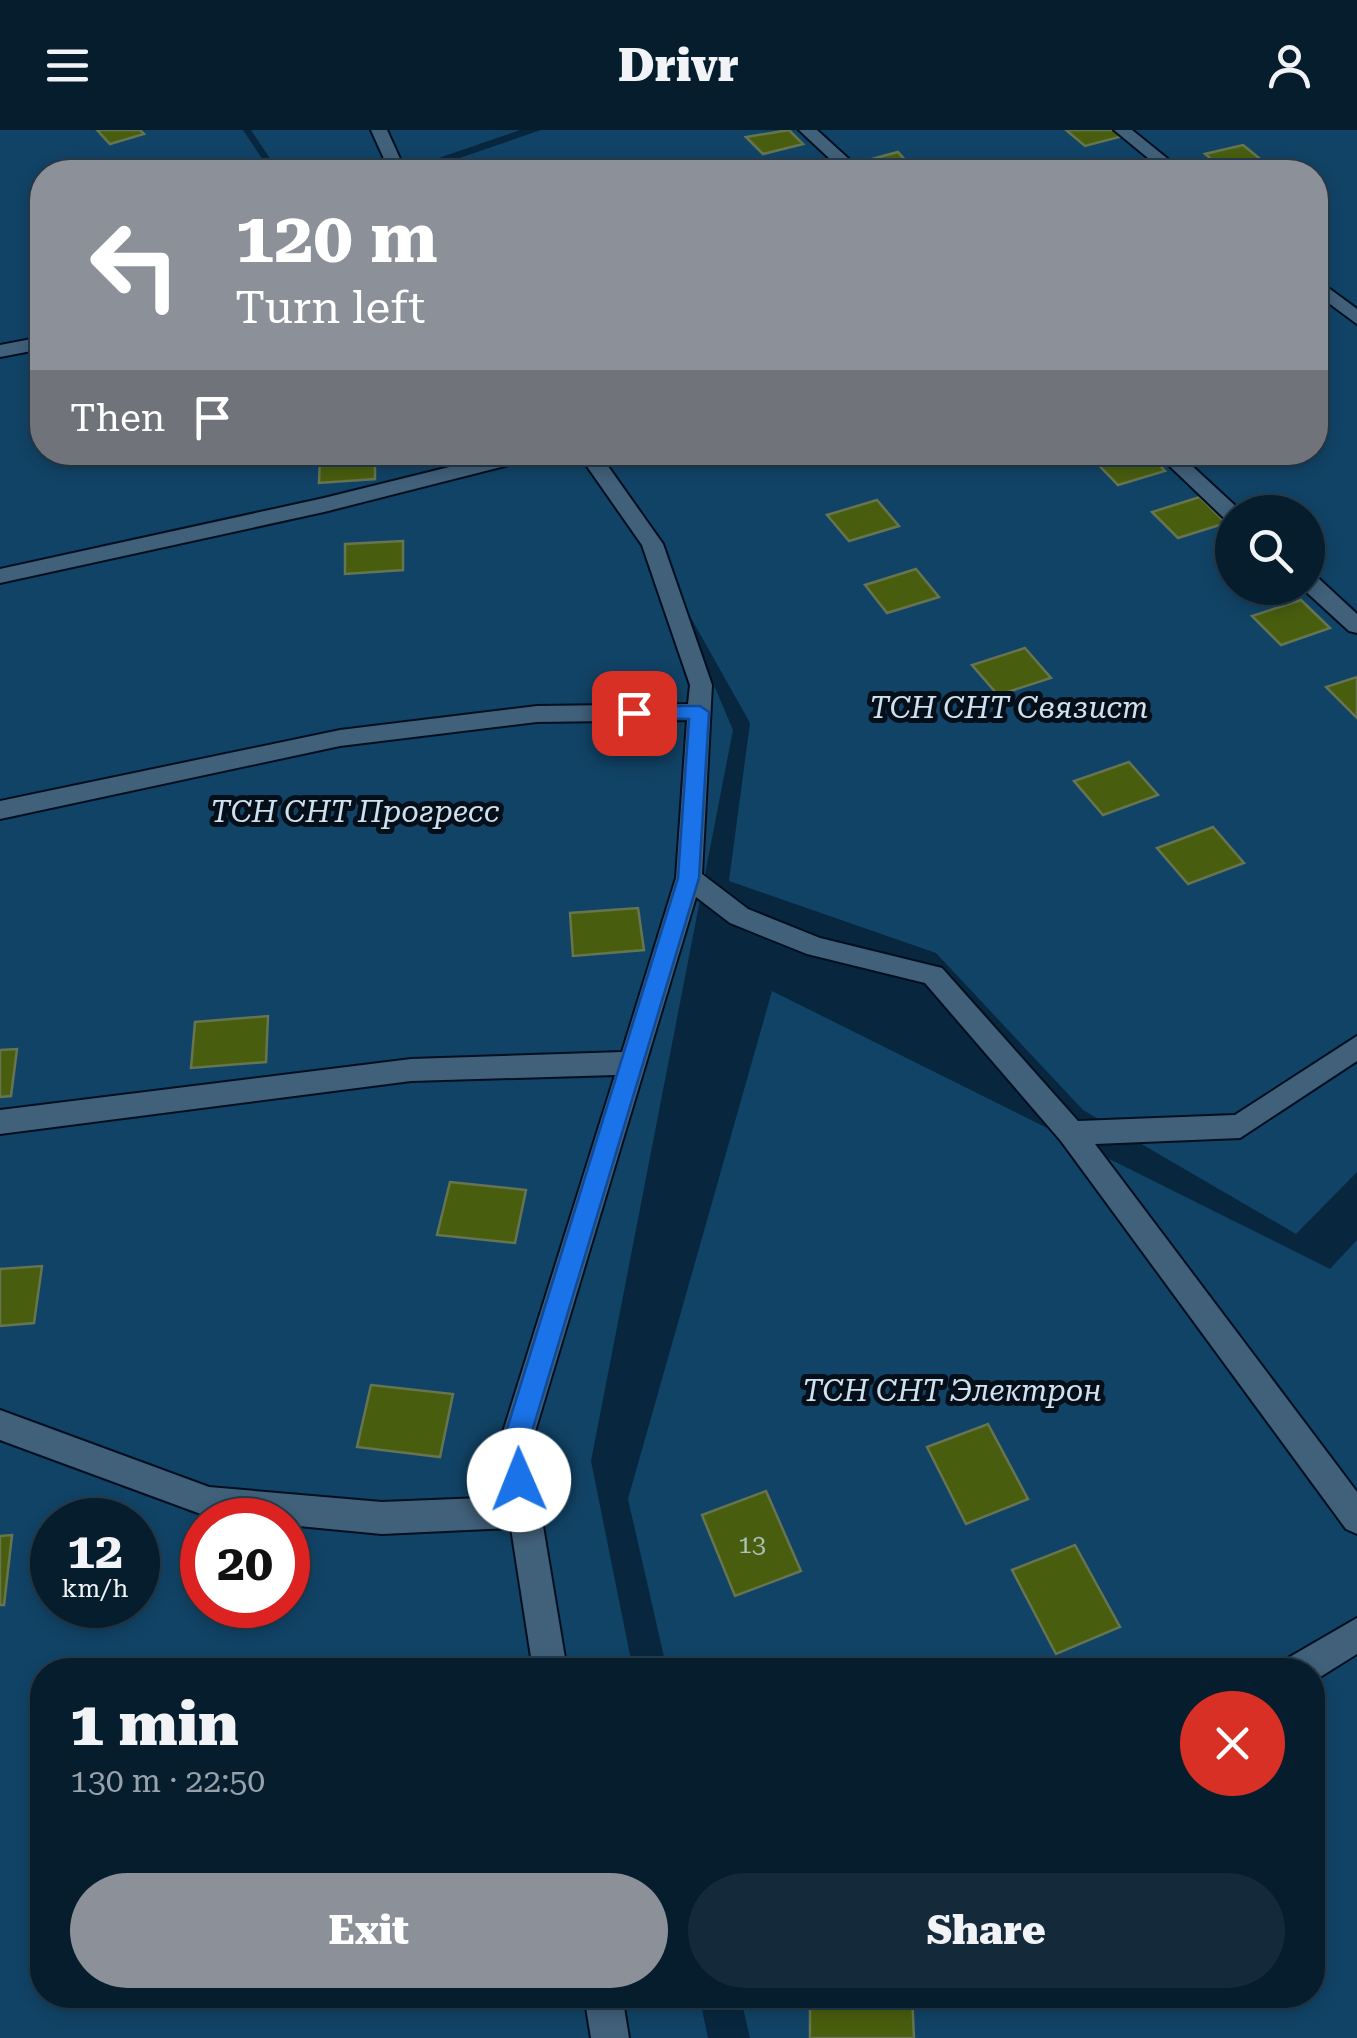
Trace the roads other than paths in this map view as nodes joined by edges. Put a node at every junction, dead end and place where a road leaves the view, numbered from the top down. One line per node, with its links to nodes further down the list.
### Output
1 (379, 130): 4 (lane)
2 (807, 130): 5 (lane)
3 (1122, 130): 6 (lane)
4 (393, 160)
5 (841, 160)
6 (1160, 160)
7 (1328, 295): 8 (lane)
8 (1357, 318)
9 (30, 345): 10 (lane)
10 (0, 351)
11 (485, 465): 15 (lane)
12 (596, 465): 18 (lane)
13 (1179, 465): 14 (lane)
14 (1215, 498)
15 (0, 576)
16 (1325, 597): 17 (lane)
17 (1357, 626)
18 (700, 712): 19 (lane); 20 (lane)
19 (0, 810)
20 (689, 878): 22 (lane); 24 (lane)
21 (1357, 1047): 24 (lane)
22 (632, 1063): 23 (lane); 26 (lane)
23 (0, 1122)
24 (1071, 1133): 27 (lane)
25 (0, 1425): 26 (lane)
26 (525, 1512): 29 (lane)
27 (1357, 1518)
28 (1357, 1635): 30 (lane)
29 (548, 1658)
30 (1320, 1658)
31 (605, 2008): 32 (lane)
32 (610, 2038)

